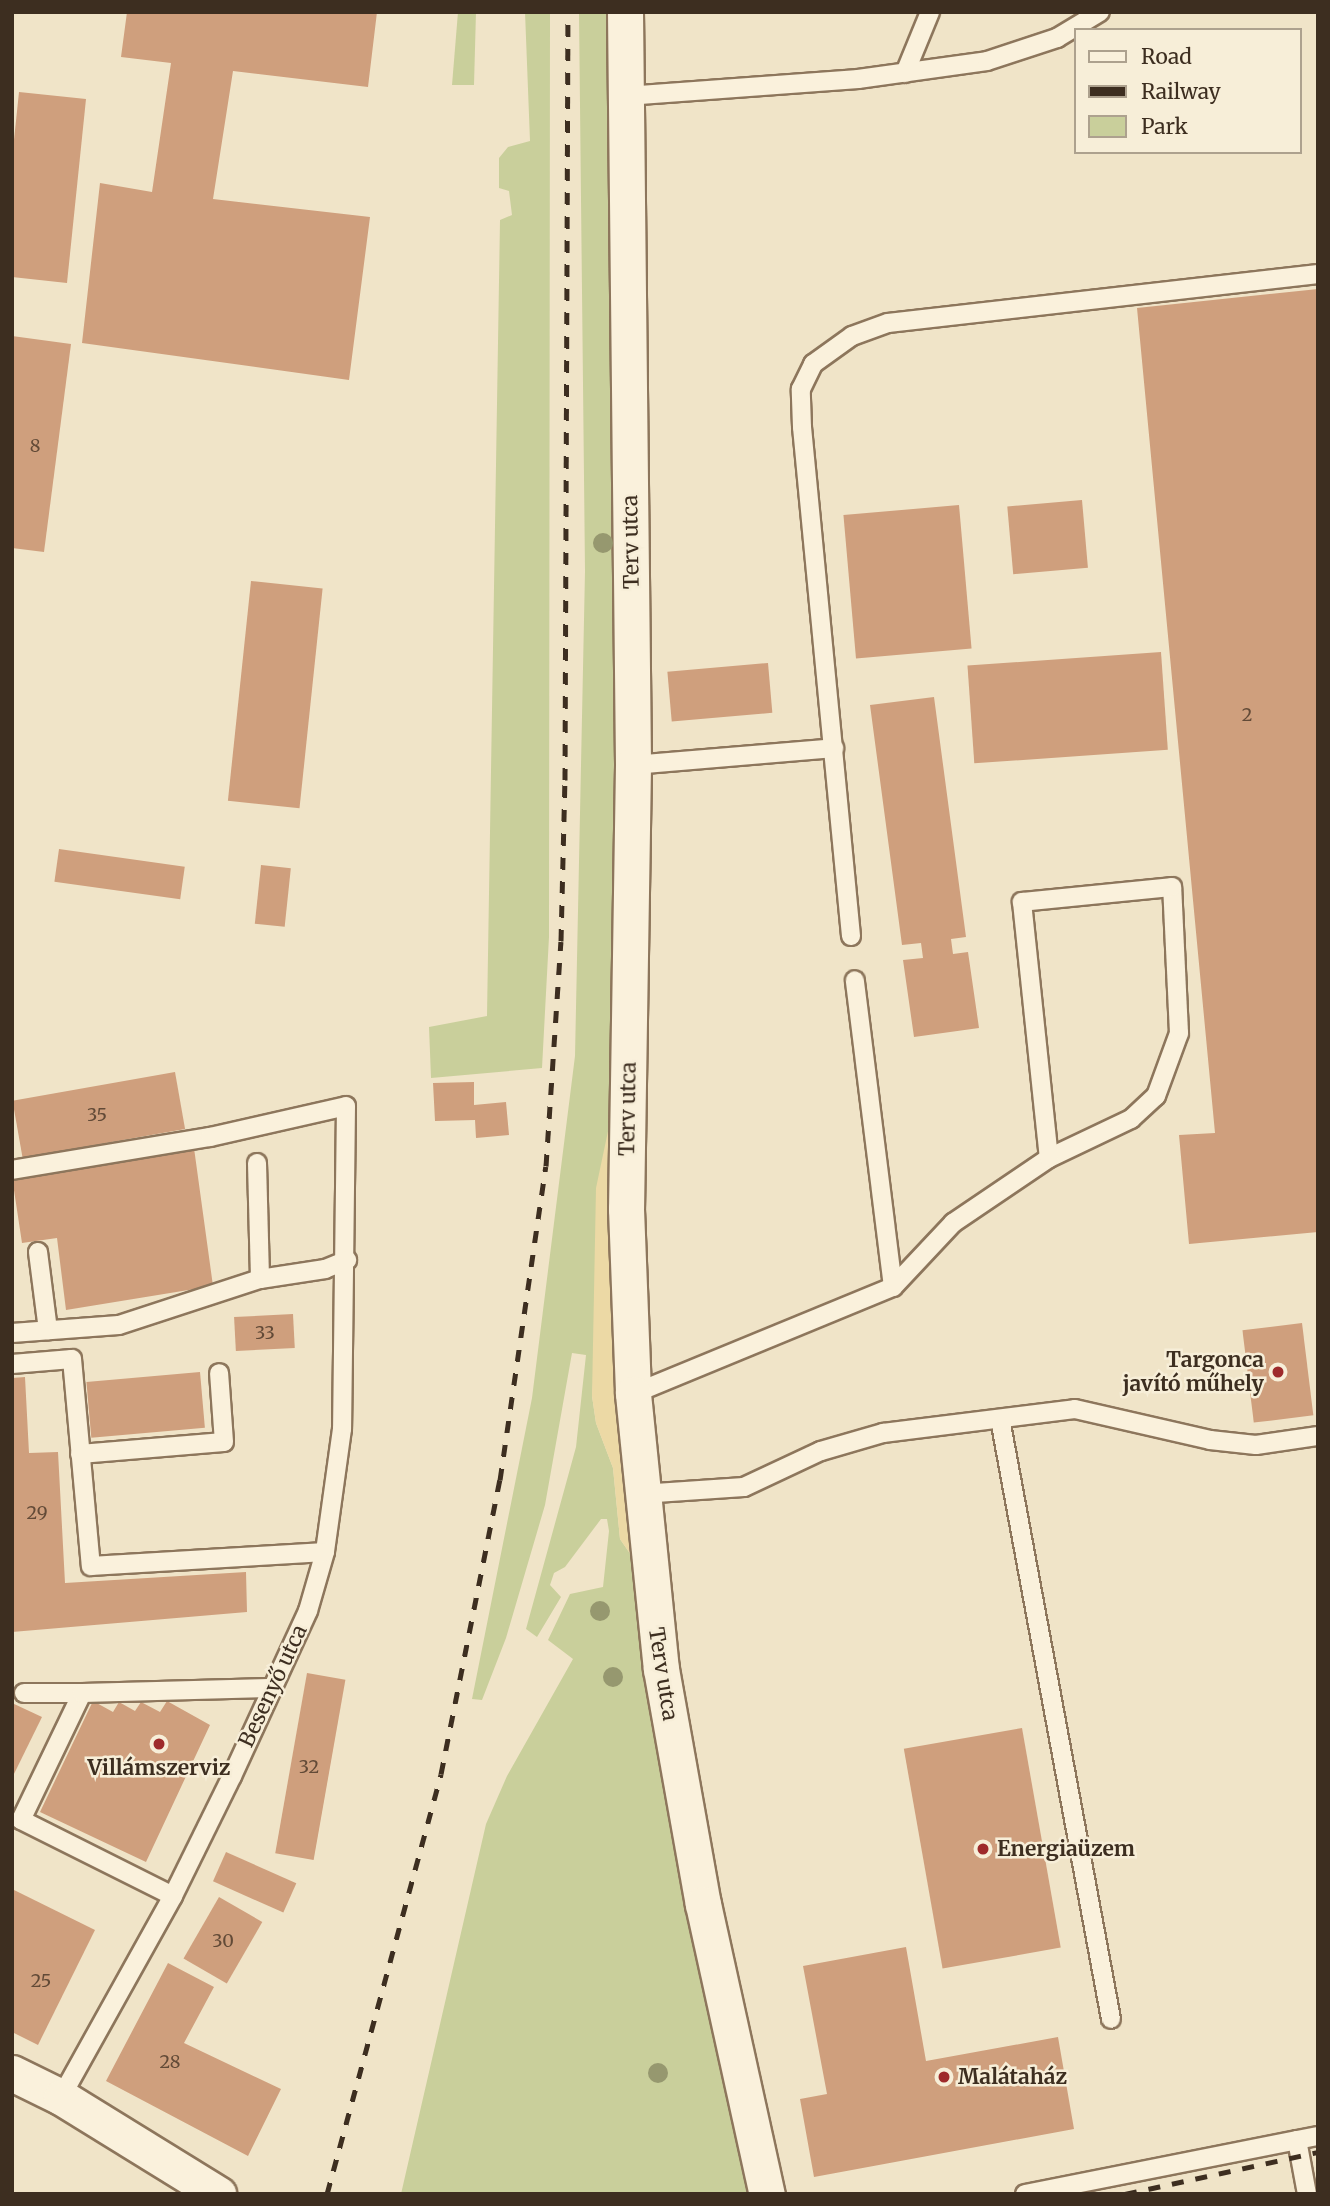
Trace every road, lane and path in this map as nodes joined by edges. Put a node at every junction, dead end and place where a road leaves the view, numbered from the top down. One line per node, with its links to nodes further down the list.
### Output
1 (625, 12): 5 (street, Terv utca)
2 (930, 12): 4 (lane)
3 (1100, 12): 4 (lane)
4 (905, 73): 5 (lane)
5 (626, 96): 8 (street, Terv utca)
6 (1318, 274): 7 (lane)
7 (834, 748): 8 (lane); 9 (lane)
8 (633, 765): 22 (street, Terv utca)
9 (851, 936)
10 (855, 980): 17 (lane)
11 (1049, 1158): 11 (lane); 17 (lane)
12 (257, 1163): 16 (lane)
13 (12, 1170): 15 (lane, Besenyő utca)
14 (38, 1252): 18 (lane)
15 (347, 1260): 16 (lane); 27 (lane, Besenyő utca)
16 (260, 1279): 18 (lane)
17 (893, 1287): 22 (lane)
18 (48, 1330): 19 (lane)
19 (12, 1333)
20 (12, 1364): 25 (lane)
21 (219, 1373): 25 (lane)
22 (633, 1394): 26 (street, Terv utca)
23 (1000, 1419): 24 (lane); 26 (lane); 32 (lane)
24 (1318, 1436)
25 (80, 1454): 27 (lane)
26 (641, 1494): 38 (street, Terv utca)
27 (325, 1552): 28 (lane, Besenyő utca)
28 (269, 1688): 30 (lane); 31 (lane, Besenyő utca)
29 (24, 1693): 30 (lane)
30 (82, 1693): 31 (lane)
31 (173, 1896): 34 (lane, Besenyő utca)
32 (1111, 2019)
33 (12, 2073): 34 (street)
34 (61, 2096): 37 (street)
35 (1318, 2136): 36 (lane)
36 (1297, 2140): 39 (lane); 40 (lane)
37 (218, 2194)
38 (767, 2194)
39 (1025, 2194)
40 (1307, 2194)

